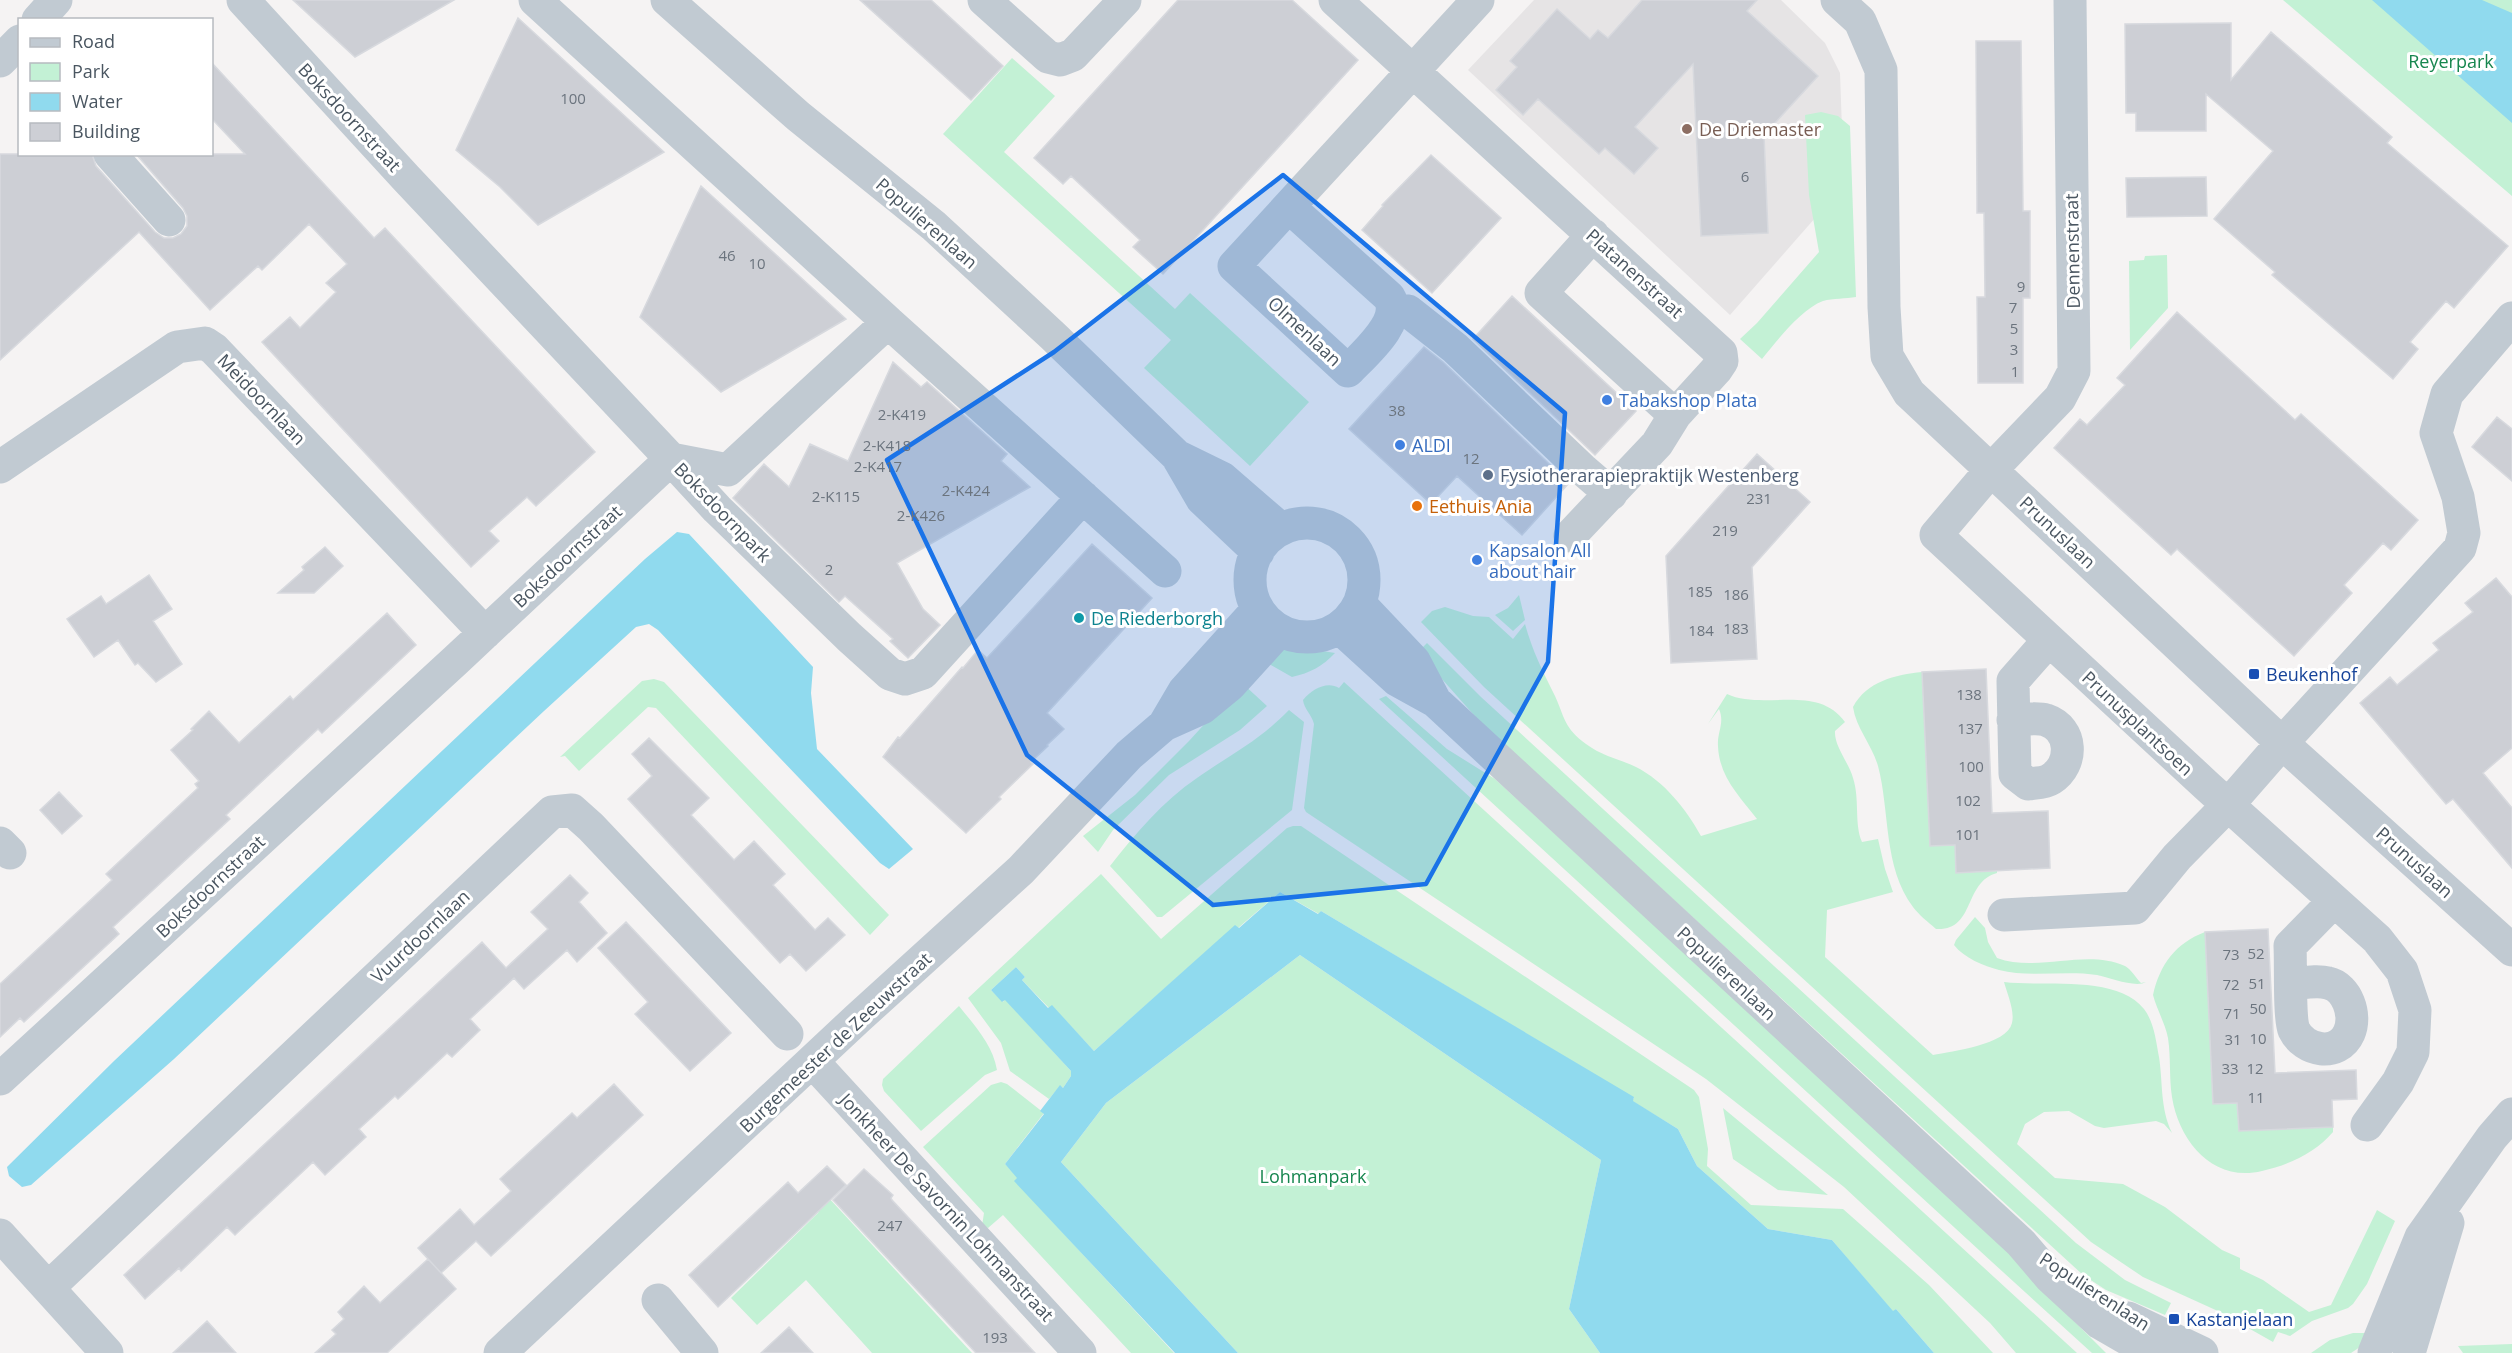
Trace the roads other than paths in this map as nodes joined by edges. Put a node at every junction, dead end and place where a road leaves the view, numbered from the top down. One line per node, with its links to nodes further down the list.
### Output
1 (56, 0): 11 (street)
2 (243, 0): 22 (street, Boksdoornstraat)
3 (535, 0): 19 (street)
4 (667, 0): 21 (street, Populierenlaan)
5 (984, 0): 6 (street)
6 (1125, 0)
7 (1335, 0): 12 (street, Platanenstraat)
8 (1478, 0): 12 (street, Olmenlaan)
9 (1837, 0): 24 (street, Prunuslaan)
10 (2070, 0): 24 (street, Dennenstraat)
11 (40, 18)
12 (1414, 71): 14 (street, Olmenlaan); 16 (street, Platanenstraat)
13 (112, 156): 15 (street)
14 (1289, 207): 17 (street); 17 (street, Olmenlaan)
15 (170, 220)
16 (1593, 235): 20 (street, Platanenstraat); 20 (street)
17 (1394, 310): 25 (street)
18 (2512, 318): 36 (street)
19 (888, 322): 22 (street, Boksdoornpark); 26 (street)
20 (1675, 415): 25 (street, Platanenstraat)
21 (1177, 456): 27 (street, Populierenlaan); 29 (street, Populierenlaan)
22 (671, 459): 26 (street, Boksdoornpark); 33 (street, Boksdoornstraat)
23 (0, 467): 33 (street, Meidoornlaan)
24 (1991, 470): 34 (street, Prunusplantsoen); 36 (street, Prunuslaan)
25 (1611, 494): 28 (street, Platanenstraat)
26 (1083, 497): 30 (street)
27 (1281, 529): 29 (street); 31 (street)
28 (1569, 536)
29 (1258, 552): 32 (street)
30 (1165, 571)
31 (1350, 616): 32 (street); 49 (street, Populierenlaan)
32 (1268, 620): 43 (street, Burgemeester de Zeeuwstraat)
33 (485, 633): 44 (street, Boksdoornstraat)
34 (2049, 640): 35 (street); 37 (street, Prunusplantsoen)
35 (2013, 720)
36 (2282, 743): 37 (street); 40 (street, Prunuslaan)
37 (2228, 805): 38 (street, Prunusplantsoen); 39 (street)
38 (2334, 901): 41 (street); 46 (street, Prunusplantsoen)
39 (2004, 915)
40 (2512, 950)
41 (2291, 984)
42 (787, 1034): 50 (street, Vuurdoornlaan)
43 (813, 1062): 53 (street, Burgemeester de Zeeuwstraat); 55 (street, Jonkheer De Savornin Lohmanstraat)
44 (0, 1079)
45 (2512, 1114): 47 (street)
46 (2367, 1125)
47 (2466, 1173): 58 (street); 59 (street)
48 (0, 1235): 50 (street)
49 (2021, 1243): 56 (street, Populierenlaan); 57 (street, Populierenlaan)
50 (48, 1288): 52 (street)
51 (658, 1300): 54 (street)
52 (107, 1353)
53 (500, 1353)
54 (702, 1353)
55 (1080, 1353)
56 (2152, 1353)
57 (2202, 1353)
58 (2374, 1353)
59 (2409, 1353)

